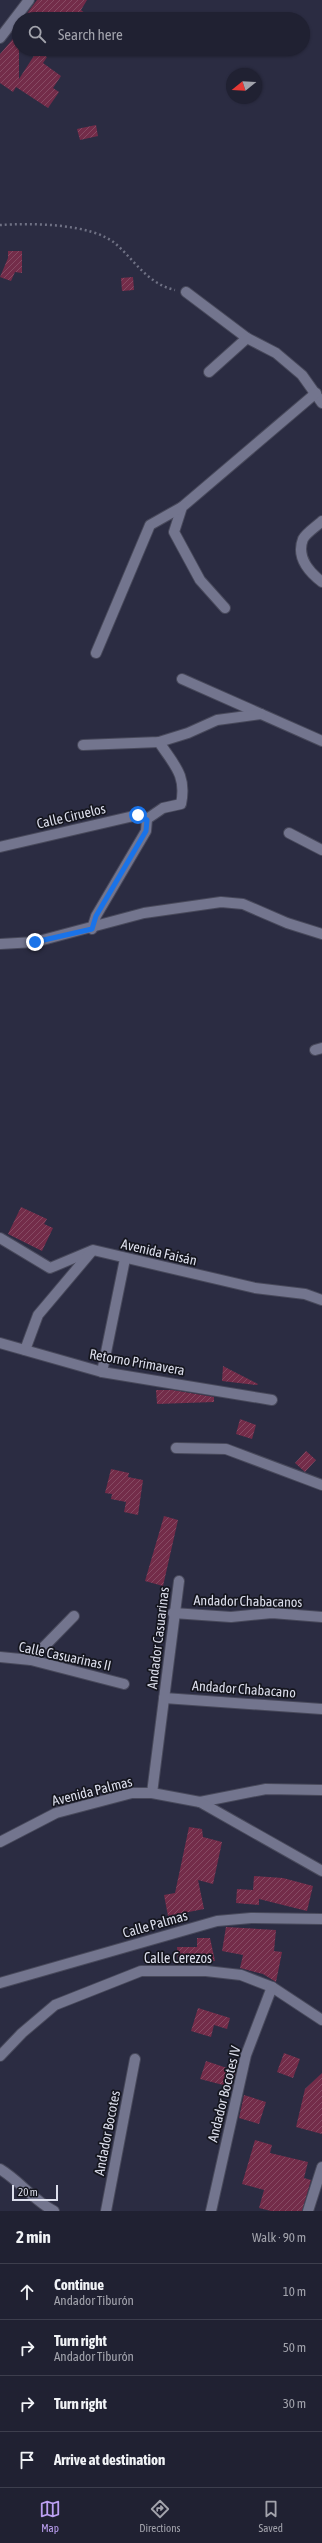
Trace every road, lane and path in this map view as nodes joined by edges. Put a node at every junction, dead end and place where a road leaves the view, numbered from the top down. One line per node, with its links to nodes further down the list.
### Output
1 (30, 0): 2 (street)
2 (21, 12)
3 (12, 23): 4 (street)
4 (0, 38)
5 (0, 225): 6 (path)
6 (186, 292): 7 (street)
7 (247, 338): 8 (street); 9 (street)
8 (210, 372)
9 (316, 393): 10 (street); 11 (street)
10 (322, 403)
11 (182, 507): 14 (street); 15 (street)
12 (322, 521): 13 (street)
13 (322, 582)
14 (225, 608)
15 (96, 653)
16 (182, 679): 17 (street)
17 (261, 714): 18 (street); 19 (street)
18 (322, 741)
19 (159, 742): 20 (street); 21 (street)
20 (83, 745)
21 (147, 820): 23 (street, Calle Ciruelos); 25 (street)
22 (289, 833): 24 (street)
23 (0, 848)
24 (322, 850)
25 (92, 929): 26 (street); 27 (street)
26 (322, 934)
27 (0, 944)
28 (0, 1238): 29 (street)
29 (93, 1250): 30 (street, Avenida Faisán); 33 (street)
30 (125, 1259): 31 (street, Avenida Faisán); 34 (street)
31 (322, 1300)
32 (0, 1343): 33 (street, Retorno Primavera)
33 (25, 1350): 34 (street, Retorno Primavera)
34 (102, 1372): 35 (street, Retorno Primavera)
35 (272, 1400)
36 (176, 1448): 37 (street)
37 (322, 1485)
38 (179, 1581): 39 (street, Andador Casuarinas)
39 (173, 1613): 41 (street, Andador Chabacanos); 45 (street, Andador Casuarinas)
40 (74, 1616): 43 (street)
41 (322, 1616)
42 (0, 1657): 43 (street, Calle Casuarinas II)
43 (31, 1660): 44 (street, Calle Casuarinas II)
44 (124, 1684)
45 (164, 1698): 46 (street, Andador Chabacano); 48 (street, Andador Casuarinas)
46 (322, 1709)
47 (322, 1790): 49 (street)
48 (152, 1793): 49 (street, Avenida Palmas); 50 (street, Avenida Palmas)
49 (200, 1802): 51 (street, Avenida Palmas)
50 (0, 1842)
51 (322, 1872)
52 (322, 1919): 53 (street, Calle Palmas)
53 (0, 1984)
54 (272, 1987): 55 (street, Calle Cerezos); 56 (street, Calle Cerezos); 62 (street, Andador Bocotes IV)
55 (322, 2020)
56 (0, 2056)
57 (136, 2059): 61 (street, Andador Bocotes)
58 (322, 2167): 63 (street)
59 (0, 2170): 60 (street)
60 (54, 2211)
61 (106, 2211)
62 (211, 2211)
63 (308, 2211)

